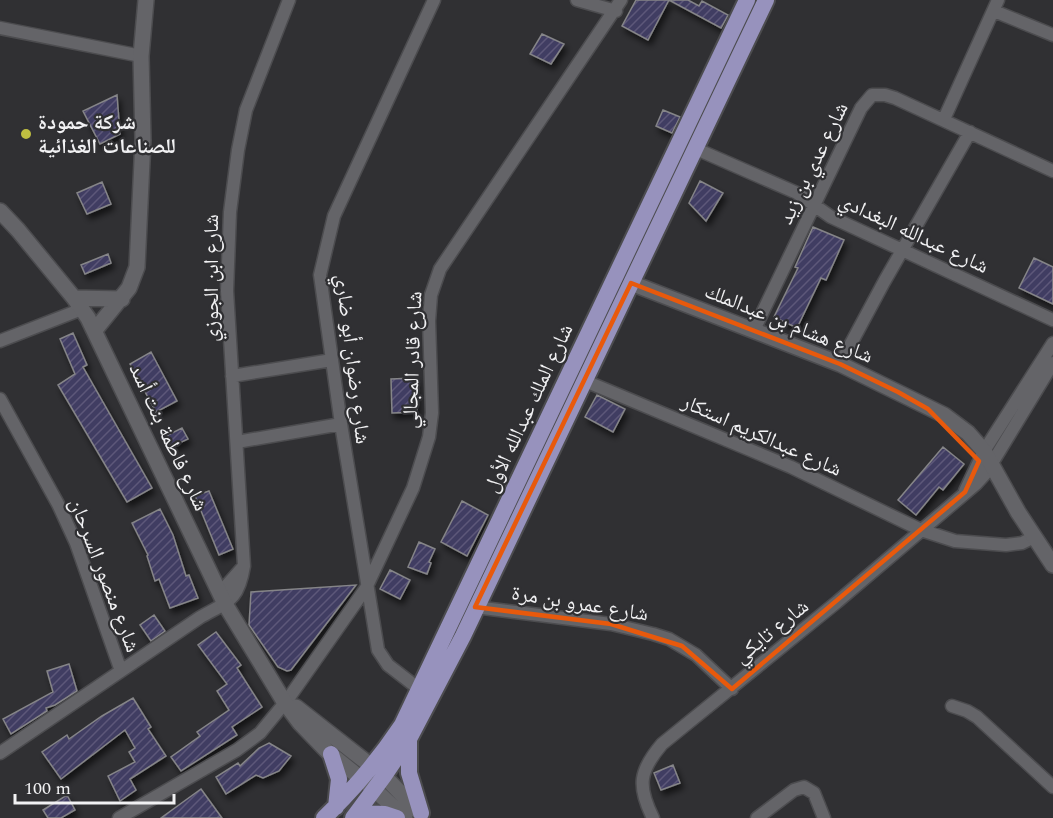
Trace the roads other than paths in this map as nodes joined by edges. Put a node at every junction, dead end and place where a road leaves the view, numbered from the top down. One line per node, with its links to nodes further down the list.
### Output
1 (289, 0): 30 (street, شارع ابن الجوزي)
2 (434, 0): 27 (street, شارع رضوان أبو ضاري)
3 (577, 0): 7 (street)
4 (747, 0): 44 (main road, شارع الملك عبدالله الأول)
5 (766, 0): 14 (main road, شارع الملك عبدالله الأول)
6 (140, 1): 11 (street)
7 (619, 5): 40 (street, شارع قادر المجالي)
8 (996, 5): 10 (street); 12 (street)
9 (0, 28): 11 (street)
10 (1053, 35)
11 (141, 56): 20 (street)
12 (944, 119): 13 (street, شارع عدي بن زيد); 16 (street, شارع عدي بن زيد)
13 (970, 132): 15 (street, شارع عدي بن زيد); 18 (street)
14 (694, 148): 16 (street, شارع عبدالله البغدادي); 19 (main road, شارع الملك عبدالله الأول)
15 (1053, 171)
16 (814, 205): 18 (street, شارع عبدالله البغدادي); 24 (street, شارع عدي بن زيد)
17 (0, 211): 21 (street, شارع فاطمة بنت أسد)
18 (902, 249): 22 (street, شارع عبدالله البغدادي); 28 (street)
19 (631, 283): 24 (street, شارع هشام بن عبدالملك); 31 (main road, شارع الملك عبدالله الأول)
20 (122, 299): 21 (street); 23 (street)
21 (78, 304): 23 (street, شارع فاطمة بنت أسد); 25 (street)
22 (1053, 320)
23 (95, 330): 41 (street, شارع فاطمة بنت أسد)
24 (754, 330): 28 (street, شارع هشام بن عبدالملك)
25 (0, 341)
26 (1053, 343): 35 (street)
27 (332, 360): 30 (street); 33 (street, شارع رضوان أبو ضاري)
28 (840, 363): 35 (street, شارع هشام بن عبدالملك)
29 (1053, 363): 35 (street)
30 (232, 376): 34 (street, شارع ابن الجوزي)
31 (585, 381): 36 (street, شارع عبدالكريم استكار); 42 (main road, شارع الملك عبدالله الأول)
32 (0, 399): 43 (street, شارع منصور السرحان)
33 (341, 424): 34 (street); 40 (street, شارع رضوان أبو ضاري)
34 (237, 442): 41 (street, شارع ابن الجوزي)
35 (985, 462): 36 (street, شارع تايكي); 37 (street, شارع هشام بن عبدالملك)
36 (921, 531): 37 (street, شارع عبدالكريم استكار); 45 (street, شارع تايكي)
37 (1031, 538): 38 (street, شارع هشام بن عبدالملك); 39 (street, شارع هشام بن عبدالملك)
38 (1053, 565)
39 (1053, 577)
40 (366, 588): 44 (street, شارع رضوان أبو ضاري); 46 (street, شارع قادر المجالي)
41 (222, 599): 43 (street, شارع ابن الجوزي); 46 (street, شارع فاطمة بنت أسد)
42 (475, 607): 45 (street, شارع عمرو بن مرة); 48 (main road, شارع الملك عبدالله الأول)
43 (122, 671): 49 (street, شارع ابن الجوزي)
44 (419, 689): 51 (main road, شارع الملك عبدالله الأول)
45 (732, 689): 59 (street, شارع تايكي)
46 (285, 699): 50 (street, شارع فاطمة بنت أسد); 51 (street, شارع فاطمة بنت أسد); 57 (street, شارع قادر المجالي)
47 (952, 706): 53 (street)
48 (409, 739): 51 (main road, شارع الملك عبدالله الأول); 56 (main road)
49 (0, 753)
50 (331, 754): 52 (street, شارع فاطمة بنت أسد); 54 (main road)
51 (377, 777): 52 (main road, شارع الملك عبدالله الأول); 55 (main road, شارع الملك عبدالله الأول); 56 (street, شارع فاطمة بنت أسد)
52 (360, 779): 54 (main road, شارع الملك عبدالله الأول)
53 (1053, 787)
54 (330, 812)
55 (355, 815): 58 (main road)
56 (417, 816)
57 (119, 818)
58 (397, 818)
59 (653, 818)
60 (757, 818): 61 (street)
61 (824, 818)

